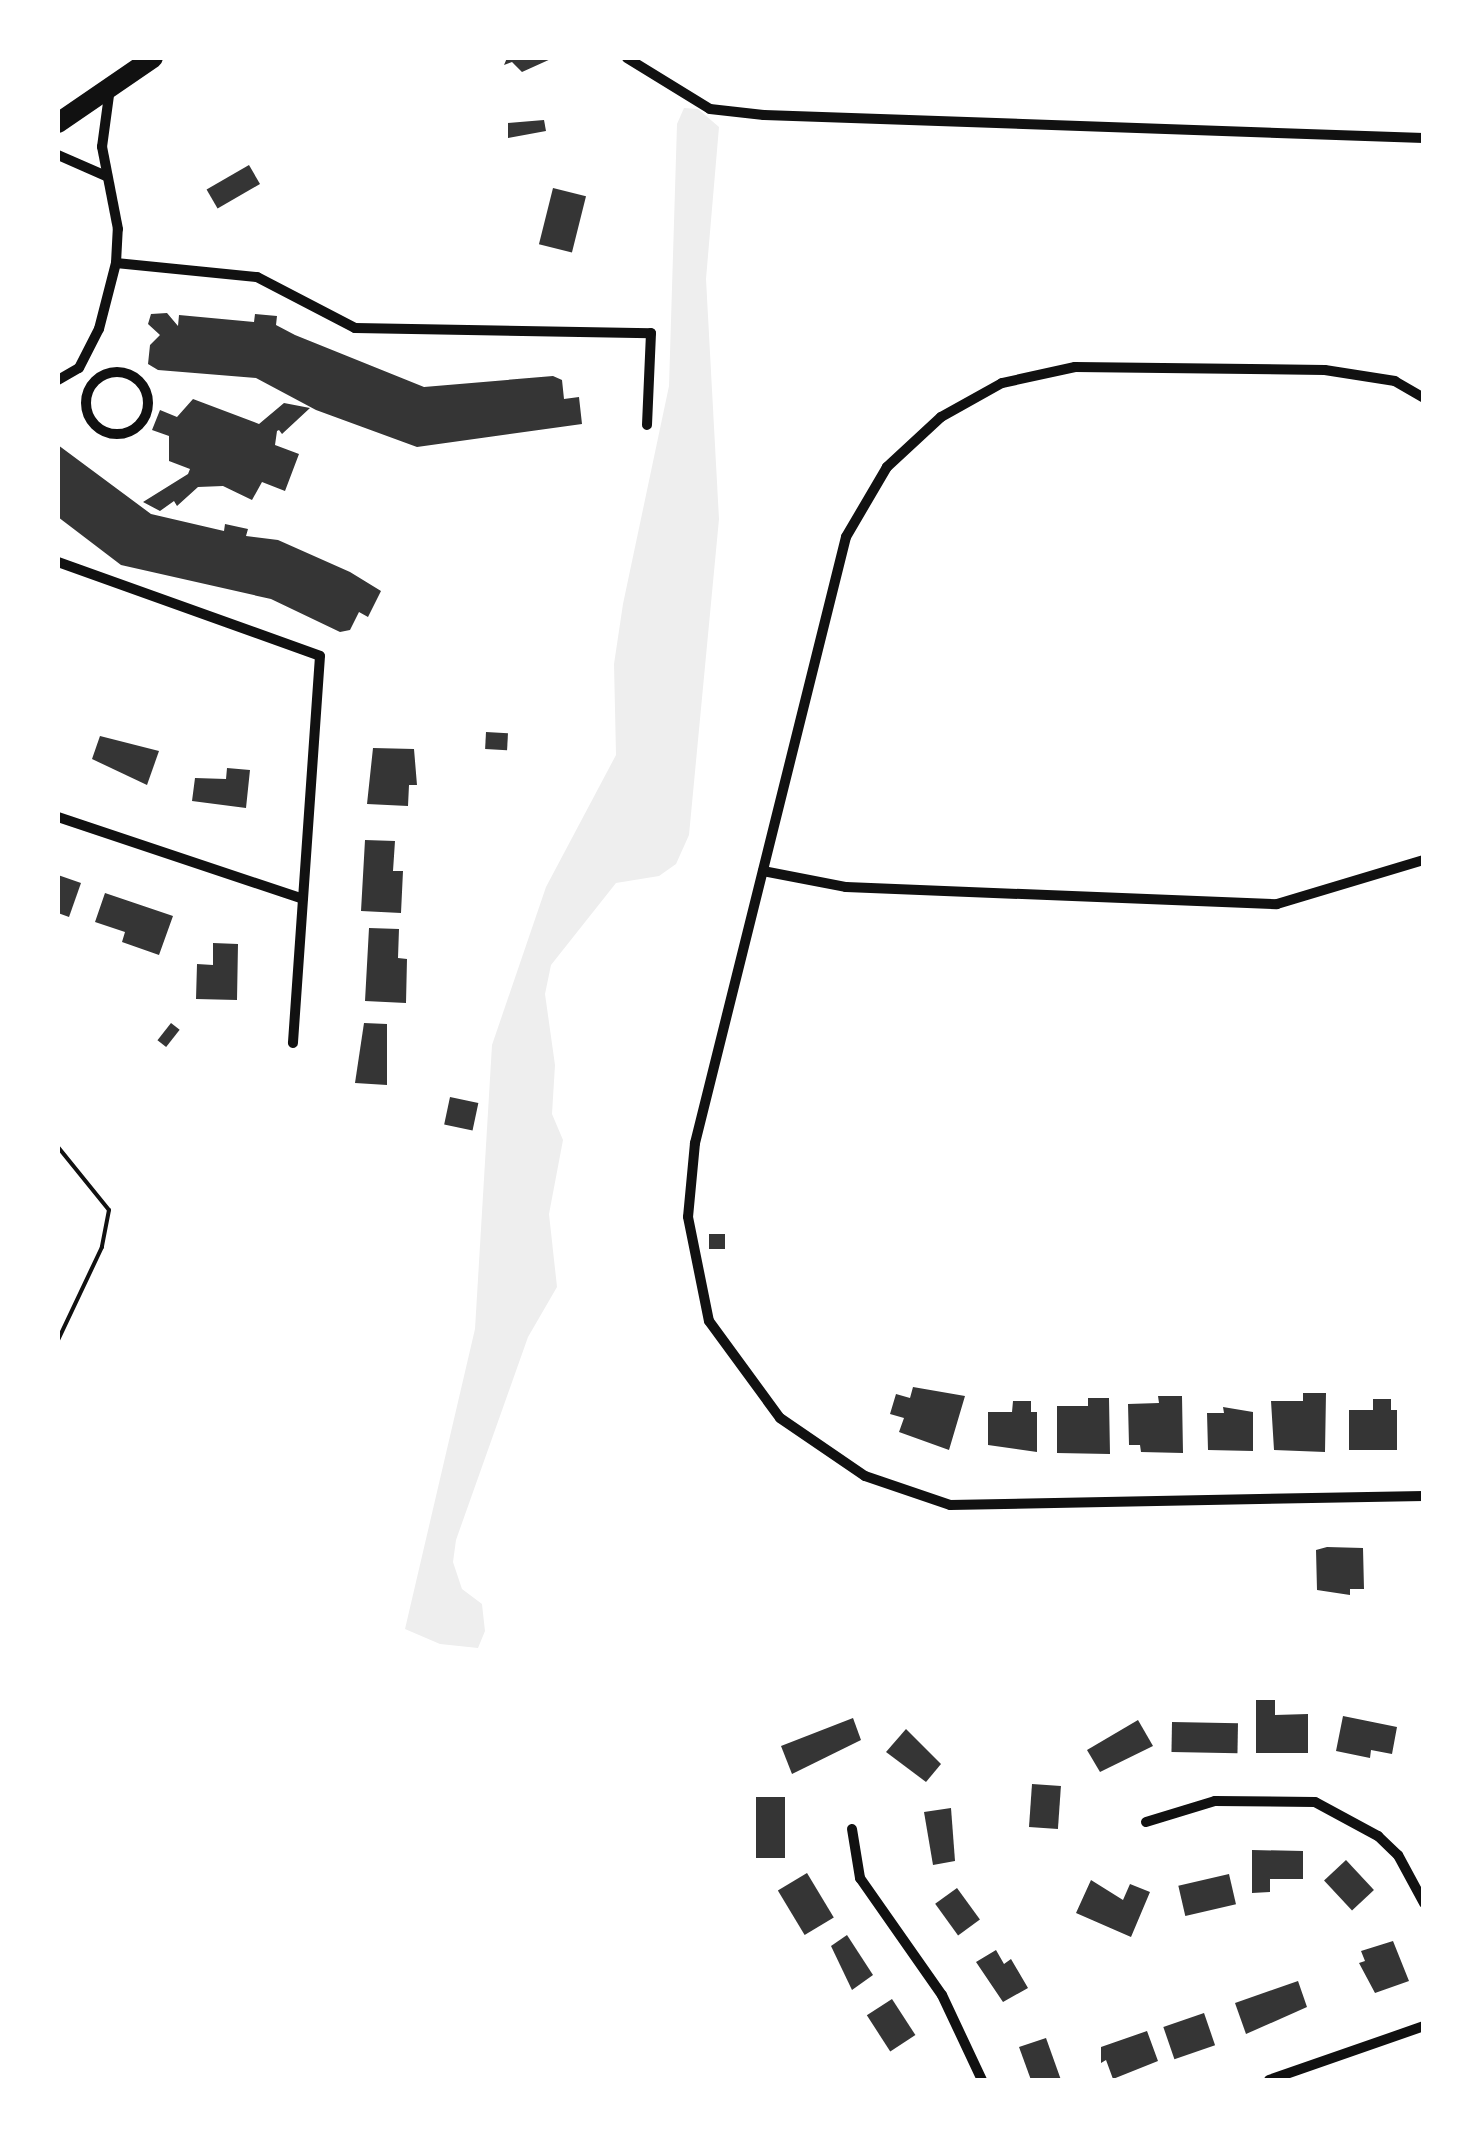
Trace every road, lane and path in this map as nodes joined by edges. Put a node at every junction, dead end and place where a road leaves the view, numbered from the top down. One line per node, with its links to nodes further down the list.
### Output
1 (153, 58): 3 (main road)
2 (627, 58): 5 (street)
3 (110, 88): 4 (main road); 7 (street)
4 (58, 123)
5 (1424, 138)
6 (58, 154): 7 (street)
7 (106, 176): 8 (street)
8 (116, 263): 9 (street); 13 (street)
9 (79, 368): 10 (street); 11 (street)
10 (58, 380)
11 (94, 382): 11 (street)
12 (1424, 398): 17 (street)
13 (647, 426)
14 (58, 562): 18 (street)
15 (58, 818): 18 (street)
16 (1424, 860): 17 (street)
17 (762, 871): 22 (street)
18 (303, 899): 19 (street)
19 (293, 1043)
20 (58, 1147): 21 (path)
21 (58, 1340)
22 (1424, 1496)
23 (1146, 1822): 25 (street)
24 (852, 1829): 27 (street)
25 (1424, 1903)
26 (1424, 2026): 28 (street)
27 (982, 2080)
28 (1268, 2080)

